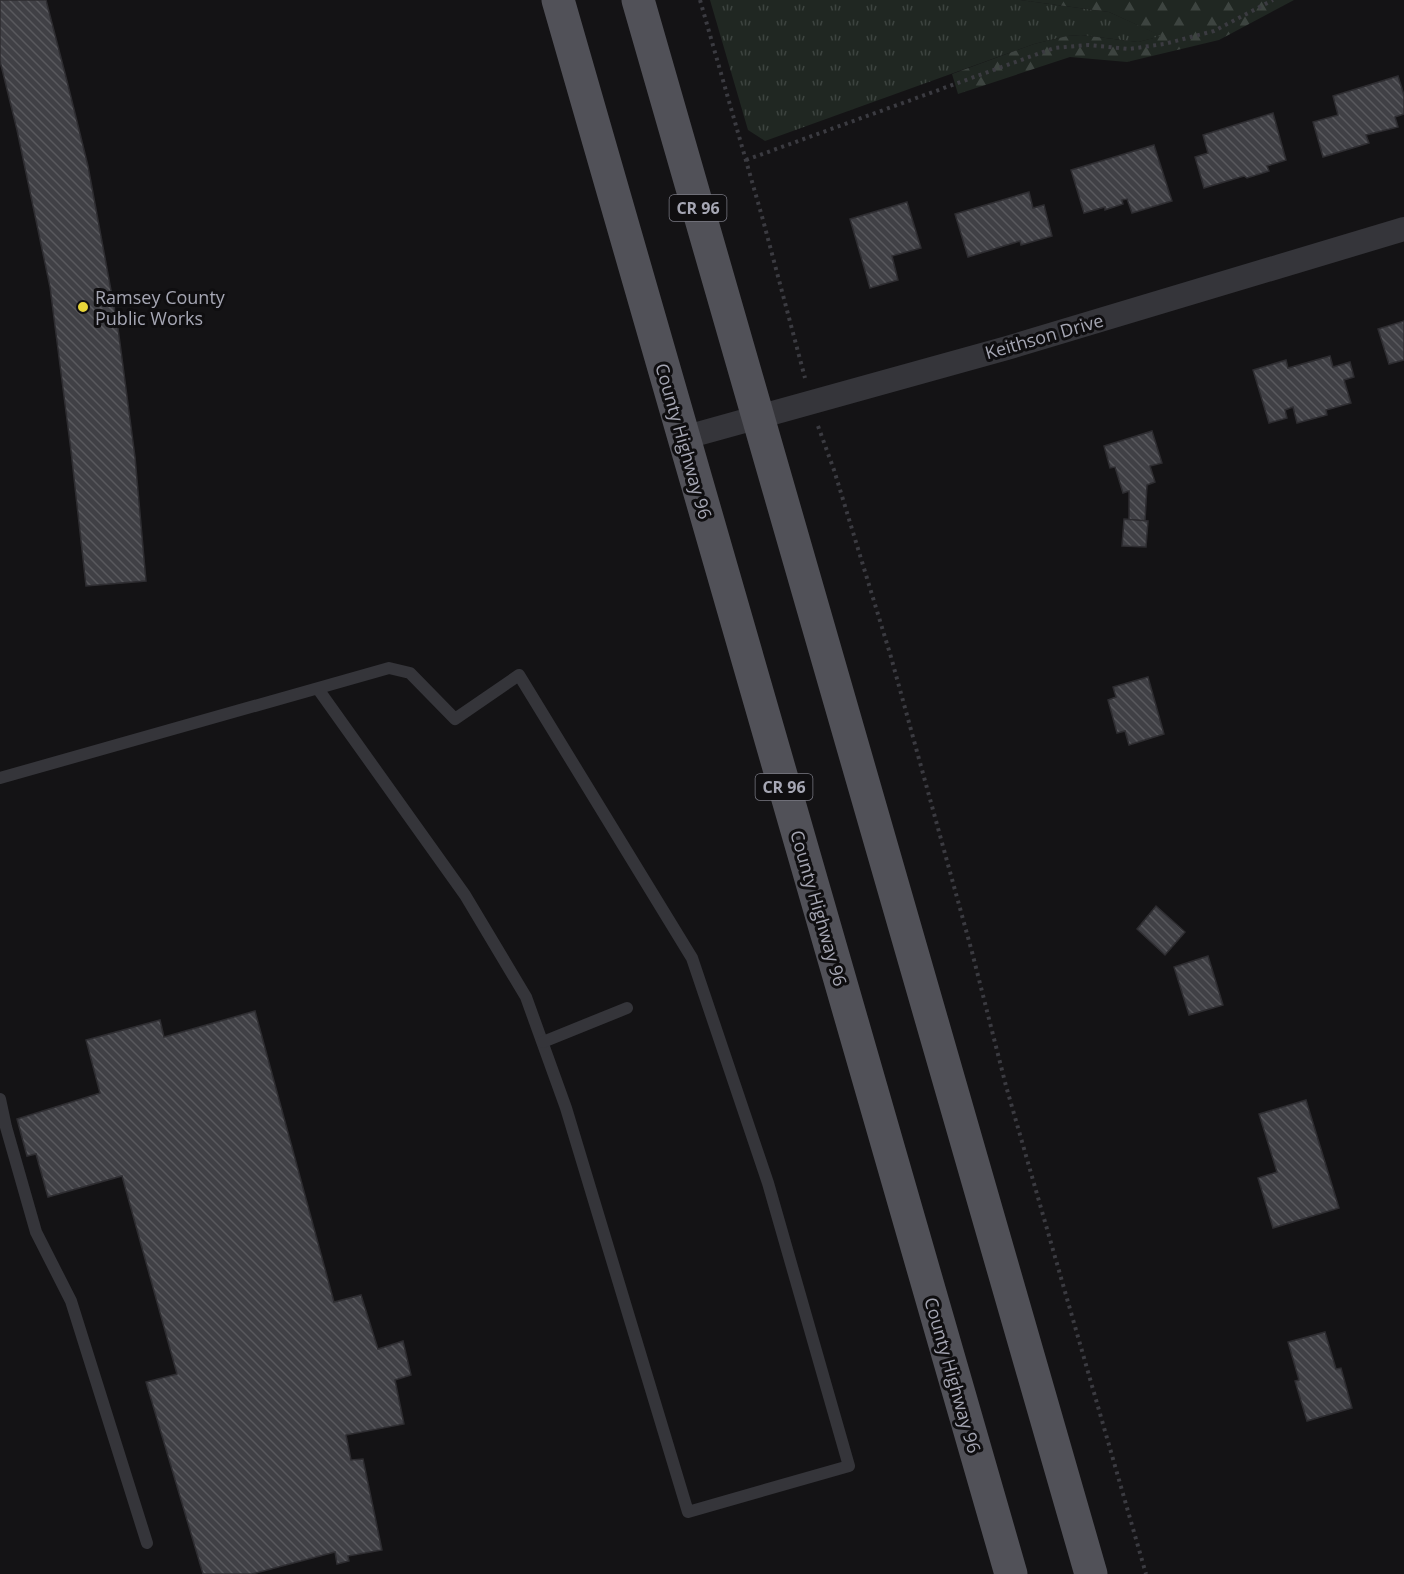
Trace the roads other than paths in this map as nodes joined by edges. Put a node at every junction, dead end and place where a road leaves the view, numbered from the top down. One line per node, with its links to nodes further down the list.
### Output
1 (558, 0): 5 (main road, County Highway 96 / CR 96)
2 (638, 0): 4 (main road, CR 96)
3 (1404, 229): 4 (street, Keithson Drive)
4 (758, 417): 5 (street, Keithson Drive); 13 (main road, CR 96)
5 (683, 438): 12 (main road, County Highway 96 / CR 96)
6 (318, 689): 7 (lane); 9 (lane); 9 (lane)
7 (0, 778)
8 (627, 1008): 9 (lane)
9 (543, 1042)
10 (0, 1098): 11 (lane)
11 (147, 1543)
12 (1011, 1574)
13 (1091, 1574)

